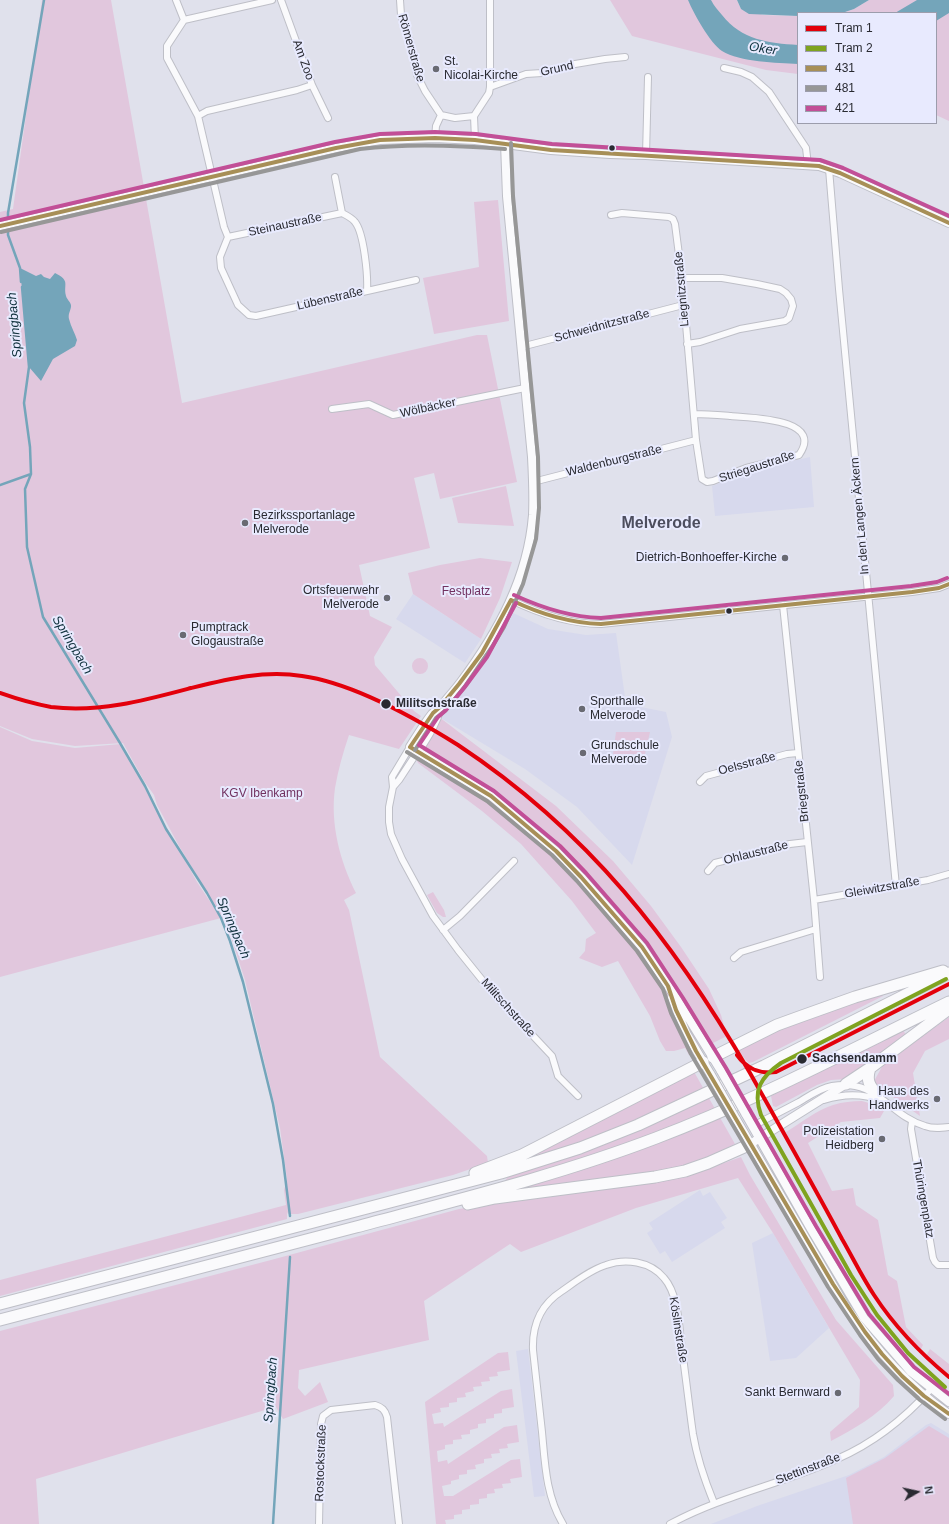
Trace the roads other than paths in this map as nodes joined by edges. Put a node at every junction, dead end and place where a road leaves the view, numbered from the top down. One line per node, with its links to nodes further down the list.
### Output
1 (176, 0): 6 (street)
2 (272, 0): 6 (street)
3 (281, 0): 10 (street, Am Zoo)
4 (400, 0): 12 (street, Römerstraße)
5 (490, 0): 11 (street)
6 (184, 20): 13 (street)
7 (625, 57): 11 (street, Grund)
8 (724, 68): 20 (street)
9 (648, 78): 19 (street)
10 (312, 85): 13 (street); 15 (street, Am Zoo)
11 (490, 86): 14 (street)
12 (441, 115): 14 (street); 16 (street)
13 (198, 116): 22 (street)
14 (474, 116): 17 (street)
15 (328, 118)
16 (435, 138): 17 (street); 22 (street)
17 (475, 140): 18 (street)
18 (506, 143): 19 (street); 34 (street)
19 (646, 155): 20 (street)
20 (808, 165): 21 (street)
21 (829, 169): 26 (street); 42 (street, In den Langen Äckern)
22 (213, 176): 27 (street); 28 (street)
23 (335, 177): 24 (street)
24 (342, 213): 28 (street, Steinaustraße); 31 (street)
25 (611, 215): 29 (street, Liegnitzstraße)
26 (949, 223)
27 (5, 225)
28 (228, 237): 31 (street, Lübenstraße)
29 (682, 278): 32 (street, Liegnitzstraße); 33 (street)
30 (416, 280): 31 (street, Lübenstraße)
31 (367, 291)
32 (683, 305): 33 (street, Liegnitzstraße); 34 (street, Schweidnitzstraße)
33 (687, 344): 37 (street, Liegnitzstraße)
34 (521, 347): 35 (street)
35 (525, 388): 36 (street, Wölbäcker); 40 (street)
36 (332, 409)
37 (694, 414): 38 (street, Liegnitzstraße); 39 (street, Striegaustraße)
38 (696, 440): 39 (street, Liegnitzstraße); 40 (street, Waldenburgstraße)
39 (702, 479)
40 (533, 482): 43 (street)
41 (949, 584): 42 (street)
42 (868, 596): 44 (street); 52 (street, In den Langen Äckern)
43 (511, 600): 44 (street); 45 (street)
44 (783, 605): 46 (street, Briegstraße)
45 (414, 749): 55 (street, Militschstraße); 62 (street)
46 (798, 753): 47 (street, Oelsstraße); 48 (street, Briegstraße)
47 (700, 782)
48 (808, 842): 50 (street, Ohlaustraße); 53 (street, Briegstraße)
49 (514, 861): 55 (street)
50 (708, 871)
51 (949, 874): 52 (street, Gleiwitzstraße)
52 (896, 886): 53 (street, Gleiwitzstraße)
53 (814, 900): 54 (street, Briegstraße)
54 (816, 929): 56 (street); 59 (street, Briegstraße)
55 (443, 930): 66 (street, Militschstraße)
56 (734, 958)
57 (949, 969): 62 (highway)
58 (949, 973): 74 (highway)
59 (820, 977)
60 (949, 1002): 75 (highway)
61 (949, 1009): 63 (highway)
62 (708, 1060): 70 (street, bridge); 72 (street, bridge); 74 (highway)
63 (870, 1068): 64 (highway); 65 (highway)
64 (846, 1084): 65 (street); 67 (street); 70 (street)
65 (878, 1095): 68 (street)
66 (578, 1096)
67 (822, 1100): 68 (street); 73 (street)
68 (888, 1104): 69 (street)
69 (912, 1121): 71 (street); 76 (street, Thüringenplatz)
70 (753, 1126): 72 (street); 73 (street)
71 (949, 1127)
72 (744, 1131): 73 (street)
73 (755, 1141): 75 (highway); 79 (street); 80 (street)
74 (446, 1187): 77 (highway)
75 (432, 1207): 78 (highway)
76 (949, 1265)
77 (0, 1304)
78 (0, 1320)
79 (931, 1389): 80 (street, Stettinstraße); 81 (street)
80 (924, 1396): 82 (street); 83 (street, Stettinstraße)
81 (949, 1402)
82 (949, 1414)
83 (714, 1503): 86 (street, Köslinstraße); 87 (street, Stettinstraße)
84 (319, 1524): 85 (street, Rostockstraße)
85 (399, 1524)
86 (563, 1524)
87 (670, 1524)

